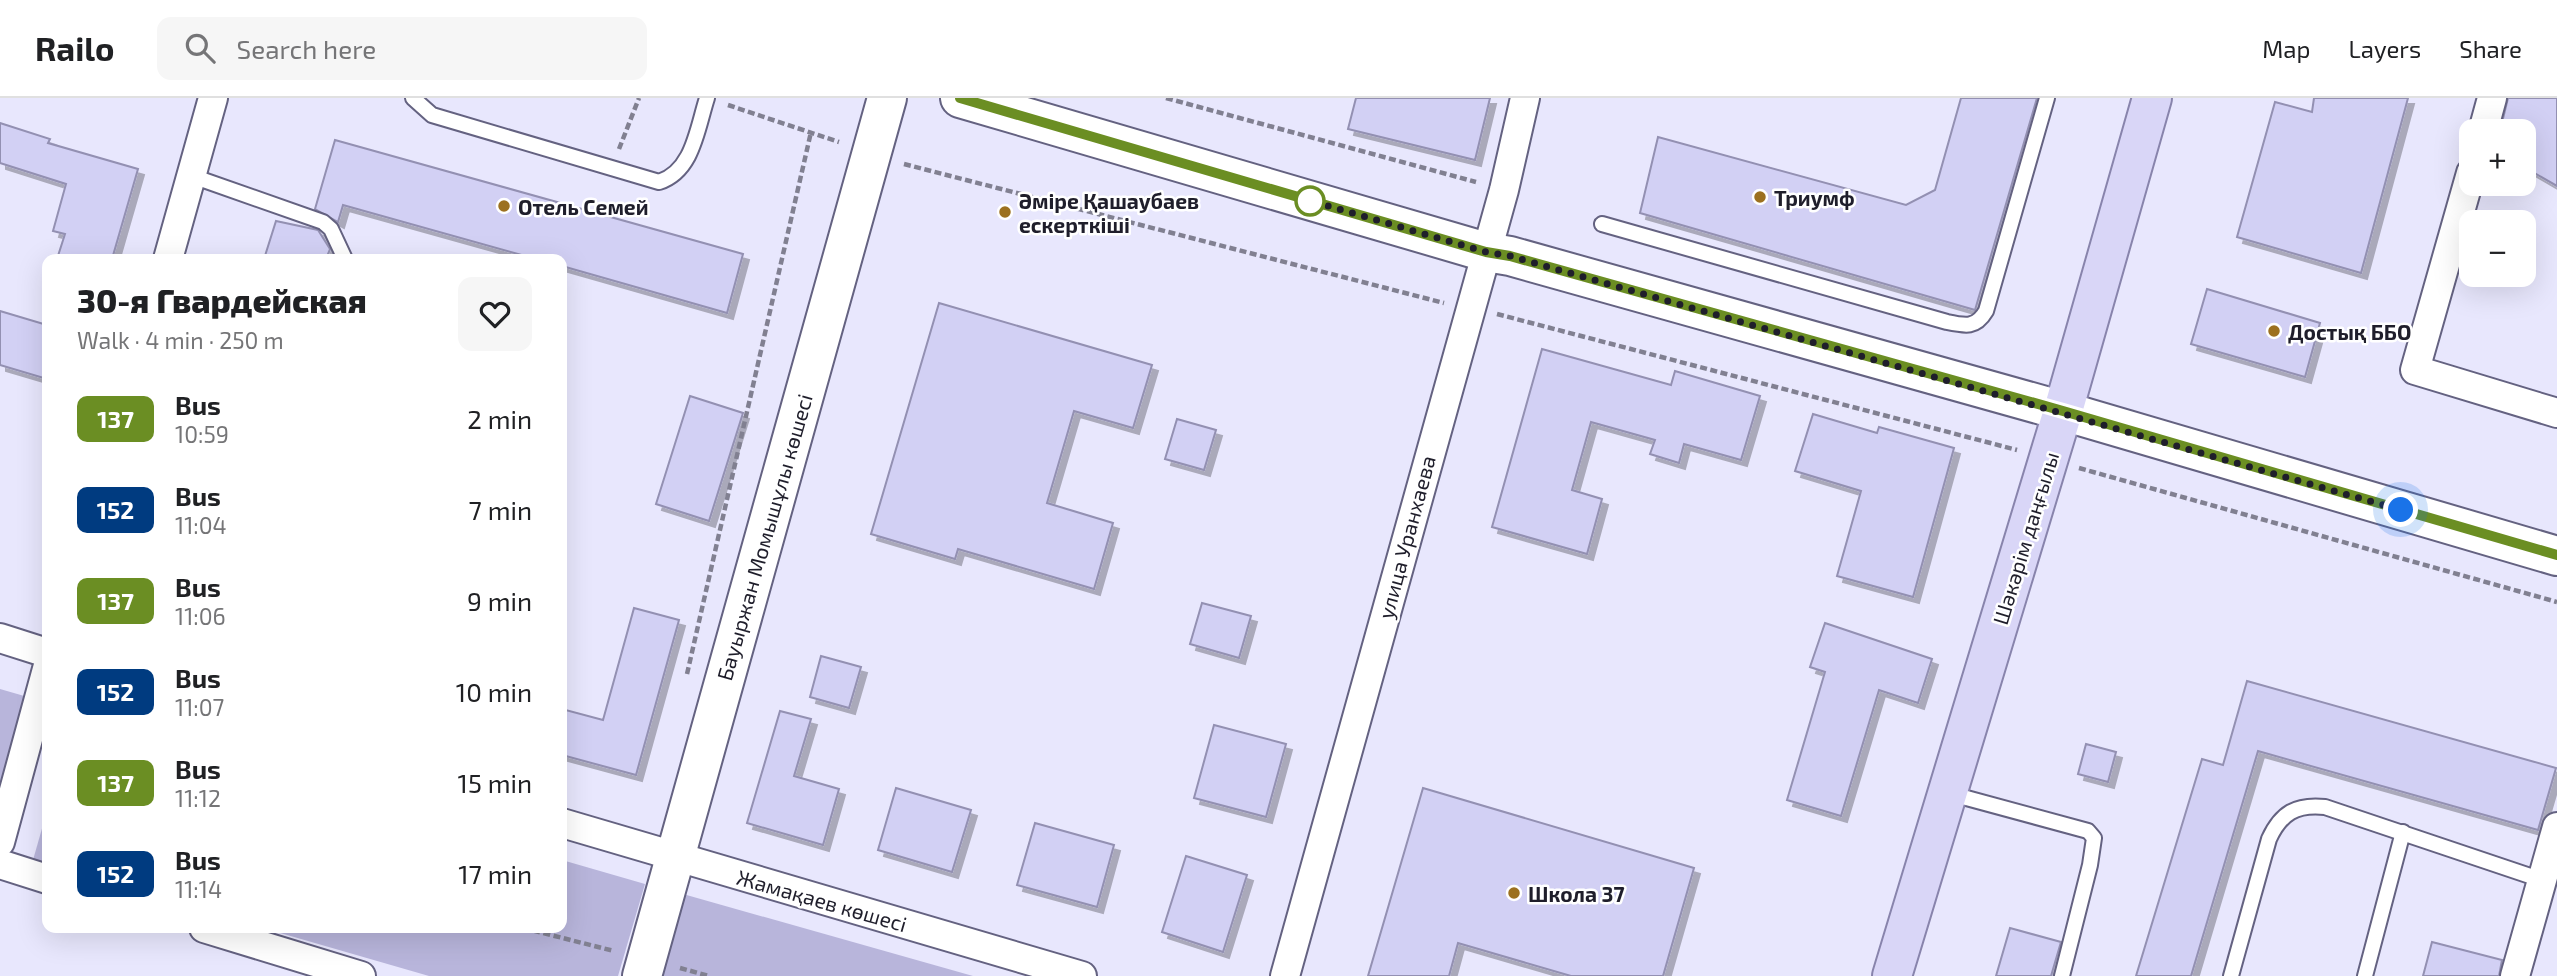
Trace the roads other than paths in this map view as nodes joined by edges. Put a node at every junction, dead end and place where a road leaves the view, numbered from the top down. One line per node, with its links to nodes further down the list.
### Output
1 (213, 98): 11 (street)
2 (413, 98): 3 (lane)
3 (707, 98)
4 (887, 98): 28 (main road, Бауыржан Момышұлы көшесі)
5 (960, 98): 16 (main road)
6 (1525, 98): 16 (street, улица Уранхаева)
7 (2047, 98): 13 (lane)
8 (2152, 98): 17 (main road, Шәкәрім даңғылы)
9 (2492, 98): 10 (street)
10 (2486, 119)
11 (192, 176): 14 (street); 15 (lane)
12 (2464, 196): 18 (street)
13 (1602, 224)
14 (169, 254)
15 (343, 254)
16 (1498, 254): 17 (main road); 36 (street, улица Уранхаева)
17 (2063, 411): 19 (main road); 23 (main road, Шәкәрім даңғылы)
18 (2557, 413)
19 (2557, 555)
20 (0, 638): 21 (street)
21 (42, 651)
22 (42, 687): 27 (street)
23 (1948, 793): 37 (main road, Шәкәрім даңғылы); 38 (lane)
24 (567, 824): 28 (street, Жамақаев көшесі)
25 (2557, 827): 31 (street)
26 (2403, 832): 31 (lane); 39 (lane); 40 (lane)
27 (0, 842)
28 (674, 856): 34 (main road, Бауыржан Момышұлы көшесі); 35 (street, Жамақаев көшесі)
29 (0, 864): 30 (street)
30 (42, 877)
31 (2542, 880): 41 (street)
32 (220, 933): 33 (street)
33 (360, 976)
34 (642, 976)
35 (1082, 976)
36 (1285, 976)
37 (1892, 976)
38 (2063, 976)
39 (2231, 976)
40 (2365, 976)
41 (2515, 976)

